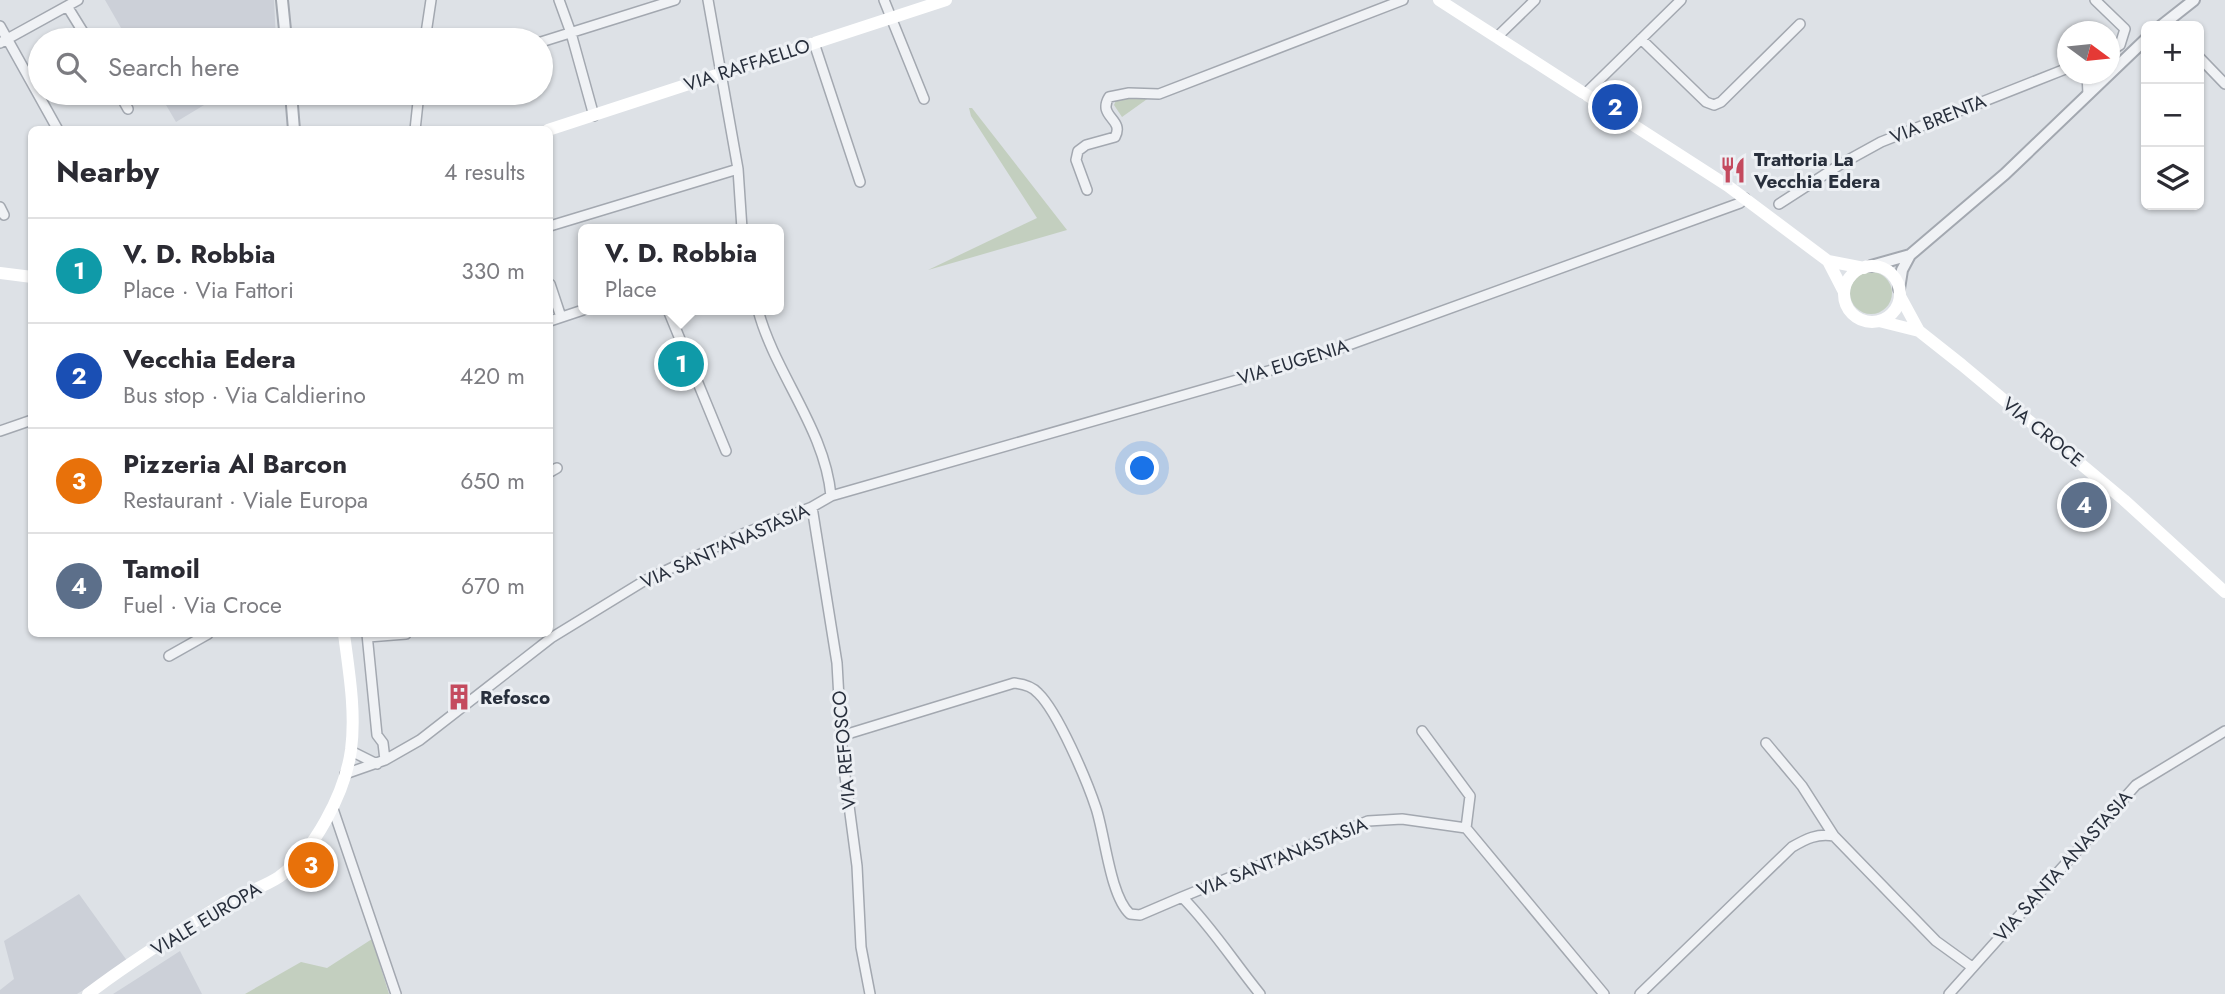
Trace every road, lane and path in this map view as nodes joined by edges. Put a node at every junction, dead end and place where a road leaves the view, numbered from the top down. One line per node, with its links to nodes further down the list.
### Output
1 (78, 0): 15 (street)
2 (282, 0): 23 (street)
3 (431, 0): 24 (street)
4 (559, 0): 25 (street)
5 (675, 0): 25 (street)
6 (708, 0): 36 (street)
7 (884, 0): 16 (street)
8 (946, 0): 16 (main road, VIA RAFFAELLO)
9 (1403, 0): 56 (street)
10 (1439, 0): 26 (main road)
11 (1535, 0): 26 (street)
12 (1681, 0): 28 (street)
13 (2095, 0): 17 (street)
14 (2194, 0): 18 (street)
15 (67, 6): 22 (street); 29 (street)
16 (891, 18): 30 (main road, VIA RAFFAELLO); 43 (street)
17 (2117, 21)
18 (2170, 21)
19 (1800, 24): 28 (street)
20 (2120, 24): 32 (street)
21 (0, 26): 29 (street)
22 (81, 28)
23 (285, 28)
24 (427, 28)
25 (571, 33): 27 (street); 49 (street)
26 (1497, 37): 41 (main road)
27 (553, 38)
28 (1641, 39): 41 (street)
29 (4, 41): 37 (street)
30 (814, 43): 36 (main road, VIA RAFFAELLO); 55 (street)
31 (2141, 43): 33 (street)
32 (2120, 45)
33 (2120, 62)
34 (2204, 62): 40 (street)
35 (2057, 72): 58 (street, VIA BRENTA)
36 (721, 73): 49 (main road, VIA RAFFAELLO); 54 (street)
37 (28, 81)
38 (2088, 84): 42 (street)
39 (2097, 84): 42 (street)
40 (2225, 84)
41 (1585, 94): 57 (main road)
42 (2088, 94): 61 (street)
43 (924, 99)
44 (43, 105): 50 (street)
45 (126, 105): 48 (street)
46 (292, 105): 51 (street)
47 (418, 105): 52 (street)
48 (128, 109)
49 (594, 116): 53 (main road, VIA RAFFAELLO)
50 (56, 126)
51 (294, 126)
52 (415, 126)
53 (553, 128)
54 (738, 169): 59 (street); 60 (street)
55 (860, 182)
56 (1087, 190)
57 (1745, 198): 62 (main road); 79 (street, VIA EUGENIA)
58 (1779, 204)
59 (742, 224)
60 (553, 225)
61 (1910, 255): 63 (street); 68 (street)
62 (1828, 261): 63 (main road); 66 (main road)
63 (1867, 267): 66 (main road); 68 (main road, VIA CROCE)
64 (0, 273): 65 (main road)
65 (28, 276)
66 (1844, 292): 74 (main road, VIA CROCE)
67 (553, 293): 72 (street)
68 (1899, 293): 74 (main road); 75 (main road, VIA CROCE)
69 (578, 312): 72 (street)
70 (670, 315): 78 (street)
71 (759, 315): 79 (street)
72 (561, 317): 73 (street)
73 (553, 320)
74 (1879, 321): 75 (main road, VIA CROCE)
75 (1919, 331): 81 (main road, VIA CROCE)
76 (28, 421): 77 (street)
77 (0, 431)
78 (726, 451)
79 (831, 496): 80 (street, VIA SANT'ANASTASIA)
80 (812, 507): 85 (street, VIA SANT'ANASTASIA); 90 (street, VIA REFOSCO)
81 (2225, 592)
82 (203, 637): 87 (street)
83 (344, 637): 92 (main road, VIALE EUROPA)
84 (368, 637): 93 (street)
85 (553, 637)
86 (553, 637): 93 (street, VIA SANT'ANASTASIA)
87 (169, 656)
88 (1422, 731): 96 (street)
89 (2225, 731): 99 (street, VIA SANTA ANASTASIA)
90 (841, 736): 98 (street, VIA SANT'ANASTASIA); 102 (street, VIA REFOSCO)
91 (1766, 743): 97 (street)
92 (351, 751): 93 (street); 94 (main road, VIALE EUROPA)
93 (381, 762): 94 (street, VIA SANT'ANASTASIA)
94 (345, 774): 95 (main road, VIALE EUROPA)
95 (333, 809): 100 (main road, VIALE EUROPA); 101 (street)
96 (1466, 828): 98 (street, VIA SANT'ANASTASIA); 104 (street)
97 (1834, 836): 99 (street); 105 (street)
98 (1182, 897): 103 (street, VIA SANT'ANASTASIA)
99 (1972, 967): 106 (street, VIA SANTA ANASTASIA)
100 (88, 994)
101 (396, 994)
102 (870, 994)
103 (1260, 994)
104 (1604, 994)
105 (1640, 994)
106 (1949, 994)

